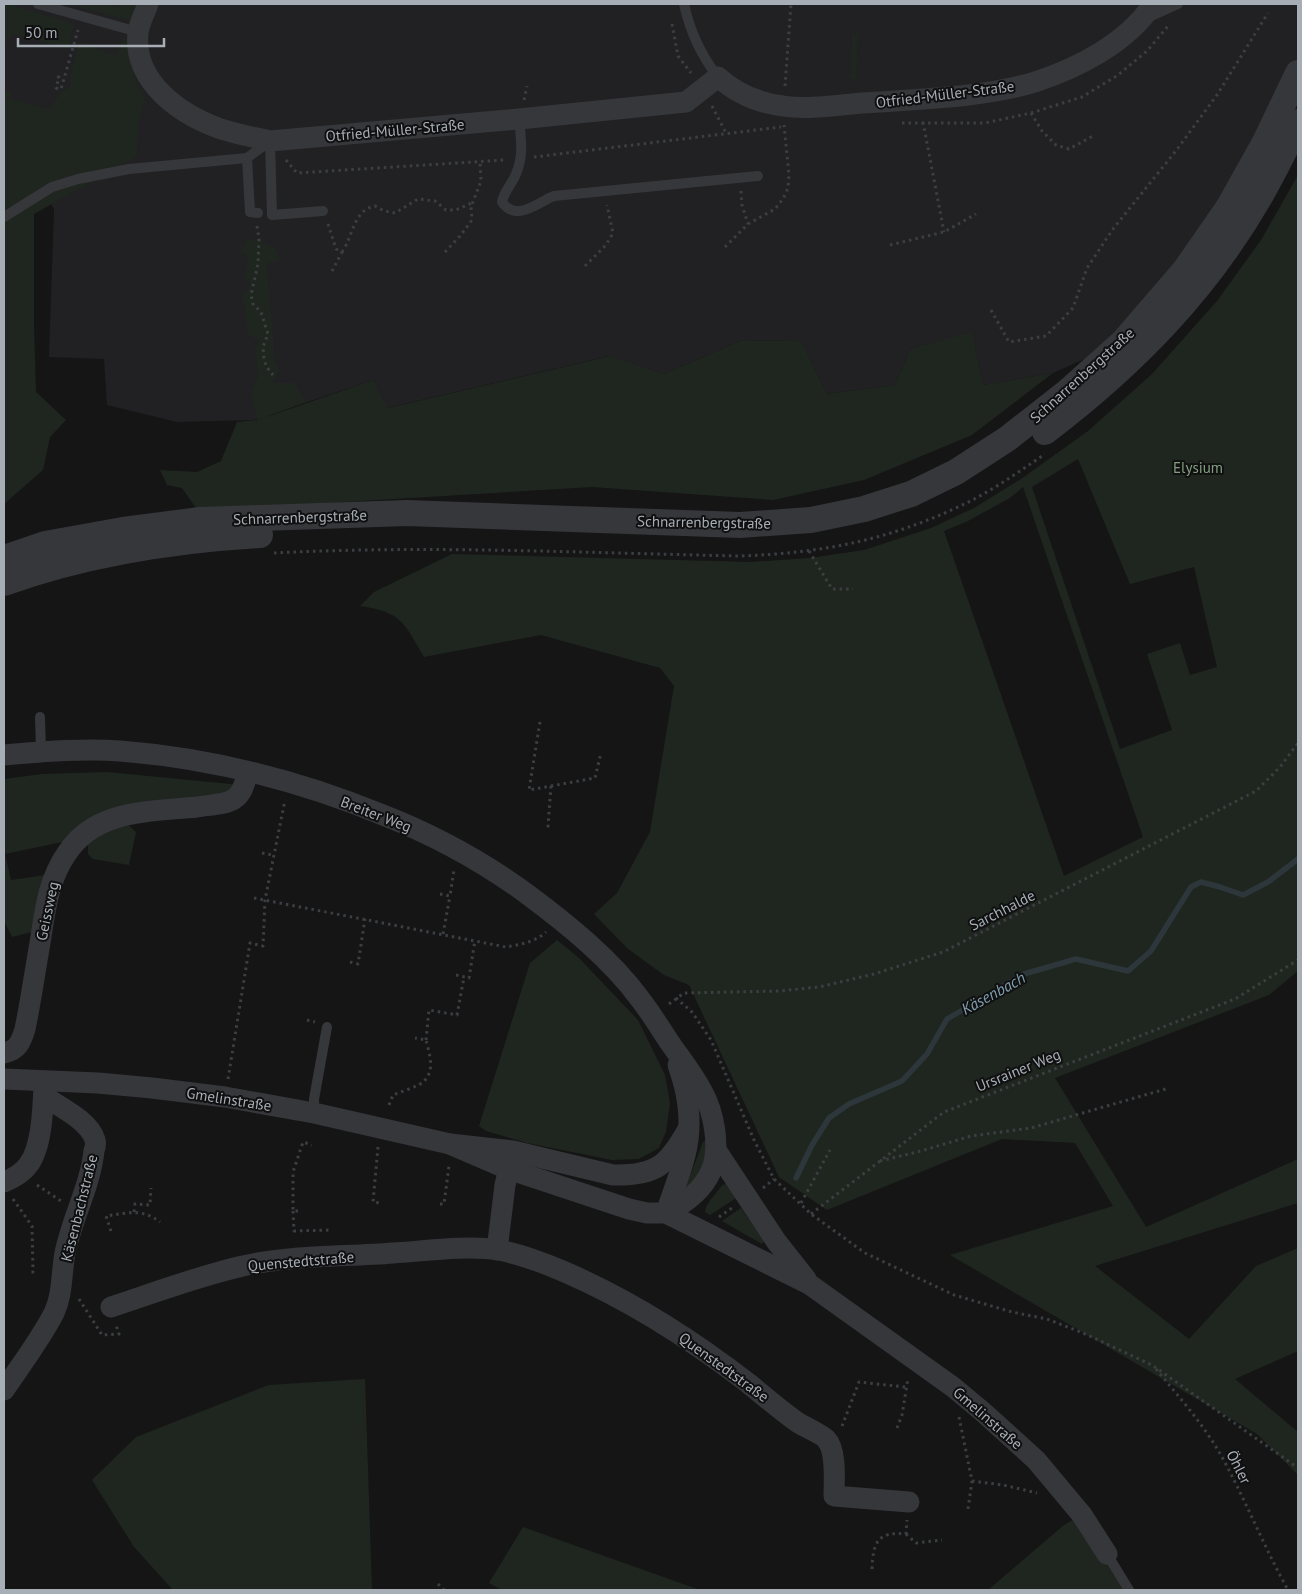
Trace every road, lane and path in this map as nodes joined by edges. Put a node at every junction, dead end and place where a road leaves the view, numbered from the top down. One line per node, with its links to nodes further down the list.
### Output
1 (38, 4): 8 (lane)
2 (148, 4): 10 (street, Otfried-Müller-Straße)
3 (684, 4): 13 (lane, Otfried-Müller-Straße)
4 (791, 4): 14 (path)
5 (1153, 4): 9 (street, Otfried-Müller-Straße)
6 (1178, 4): 9 (lane)
7 (1268, 13): 40 (path)
8 (82, 16): 10 (lane); 12 (path)
9 (1137, 23): 14 (street, Otfried-Müller-Straße)
10 (138, 32): 20 (street, Otfried-Müller-Straße)
11 (1298, 73): 45 (street, Schnarrenbergstraße)
12 (57, 77)
13 (718, 77): 14 (street, Otfried-Müller-Straße); 16 (street, Otfried-Müller-Straße)
14 (784, 107): 31 (path)
15 (1031, 113): 19 (path)
16 (519, 119): 20 (street, Otfried-Müller-Straße); 25 (lane)
17 (923, 122): 32 (path)
18 (1298, 122): 46 (street, Schnarrenbergstraße)
19 (1092, 136)
20 (270, 141): 21 (lane); 27 (lane)
21 (247, 158): 28 (lane); 30 (lane)
22 (480, 161): 26 (path)
23 (758, 176): 24 (lane)
24 (741, 178): 25 (lane); 31 (path)
25 (605, 191): 38 (path)
26 (472, 202): 36 (path); 37 (path)
27 (324, 212): 36 (path)
28 (258, 214)
29 (976, 214): 32 (path)
30 (4, 218)
31 (748, 224): 35 (path)
32 (944, 232): 34 (path)
33 (259, 239): 41 (path)
34 (890, 245)
35 (725, 247)
36 (342, 252): 39 (path)
37 (445, 252)
38 (585, 266)
39 (332, 271)
40 (991, 310)
41 (273, 375)
42 (1051, 450): 43 (path)
43 (809, 551): 44 (path); 47 (path)
44 (269, 553)
45 (4, 558)
46 (4, 583)
47 (853, 589)
48 (40, 717): 51 (lane)
49 (540, 722): 55 (path)
50 (1298, 743): 91 (path, Sarchhalde)
51 (41, 752): 53 (street, Breiter Weg); 54 (street, Breiter Weg)
52 (601, 752): 55 (path)
53 (4, 755)
54 (248, 772): 76 (street, Breiter Weg); 77 (street, Geissweg)
55 (551, 786): 57 (path)
56 (286, 795): 59 (path)
57 (552, 827)
58 (262, 853): 59 (path)
59 (273, 855): 64 (path)
60 (455, 865): 62 (path)
61 (440, 894): 62 (path)
62 (450, 896): 67 (path)
63 (254, 898): 64 (path)
64 (265, 900): 65 (path); 79 (path)
65 (365, 919): 67 (path); 70 (path)
66 (549, 928): 68 (path)
67 (443, 934): 68 (path)
68 (475, 940): 72 (path)
69 (1298, 960): 90 (path, Ursrainer Weg)
70 (350, 962)
71 (456, 975): 72 (path)
72 (464, 977): 75 (path)
73 (327, 1027): 83 (lane)
74 (415, 1038): 75 (path)
75 (426, 1040): 82 (path)
76 (670, 1044): 84 (street, Breiter Weg); 87 (street, Breiter Weg)
77 (4, 1053)
78 (4, 1079): 80 (street, Gmelinstraße)
79 (227, 1084)
80 (44, 1088): 83 (street, Gmelinstraße); 93 (street); 105 (street, Käsenbachstraße)
81 (1169, 1088): 90 (path)
82 (389, 1105)
83 (314, 1113): 89 (street, Gmelinstraße)
84 (688, 1129): 89 (street, Gmelinstraße); 106 (street, Breiter Weg)
85 (312, 1144): 102 (path)
86 (378, 1149): 97 (path)
87 (716, 1150): 106 (street, Breiter Weg); 114 (street, Gmelinstraße)
88 (830, 1150): 99 (path)
89 (511, 1160): 106 (street, Gmelinstraße); 112 (street)
90 (877, 1162): 107 (path, Ursrainer Weg)
91 (774, 1179): 96 (path); 99 (path)
92 (30, 1180): 105 (path)
93 (4, 1182)
94 (447, 1184): 100 (path)
95 (152, 1188): 104 (path)
96 (758, 1192)
97 (381, 1203)
98 (739, 1203): 108 (path)
99 (801, 1203): 107 (path)
100 (440, 1204)
101 (22, 1211): 113 (path)
102 (293, 1211): 103 (path); 110 (path)
103 (298, 1211)
104 (134, 1212): 109 (path); 111 (path)
105 (78, 1213): 120 (street, Käsenbachstraße)
106 (666, 1213): 114 (street, Gmelinstraße)
107 (811, 1214): 118 (path)
108 (717, 1218)
109 (160, 1222)
110 (332, 1230)
111 (111, 1231)
112 (497, 1250): 116 (street, Quenstedtstraße); 125 (street, Quenstedtstraße)
113 (29, 1272)
114 (809, 1284): 119 (street, Gmelinstraße)
115 (78, 1297): 117 (path)
116 (111, 1307)
117 (102, 1335)
118 (1152, 1365): 123 (path); 135 (path, Öhler)
119 (952, 1387): 124 (path); 126 (street, Gmelinstraße)
120 (4, 1390)
121 (844, 1425): 122 (path)
122 (898, 1428)
123 (1298, 1468)
124 (972, 1481): 126 (path); 127 (path)
125 (909, 1502): 128 (path)
126 (1073, 1505): 130 (street, Gmelinstraße)
127 (968, 1509)
128 (906, 1534): 129 (path); 131 (path)
129 (942, 1540)
130 (1107, 1554): 134 (lane, Gmelinstraße)
131 (872, 1569)
132 (438, 1584): 133 (path)
133 (444, 1590)
134 (1129, 1590)
135 (1288, 1590)

